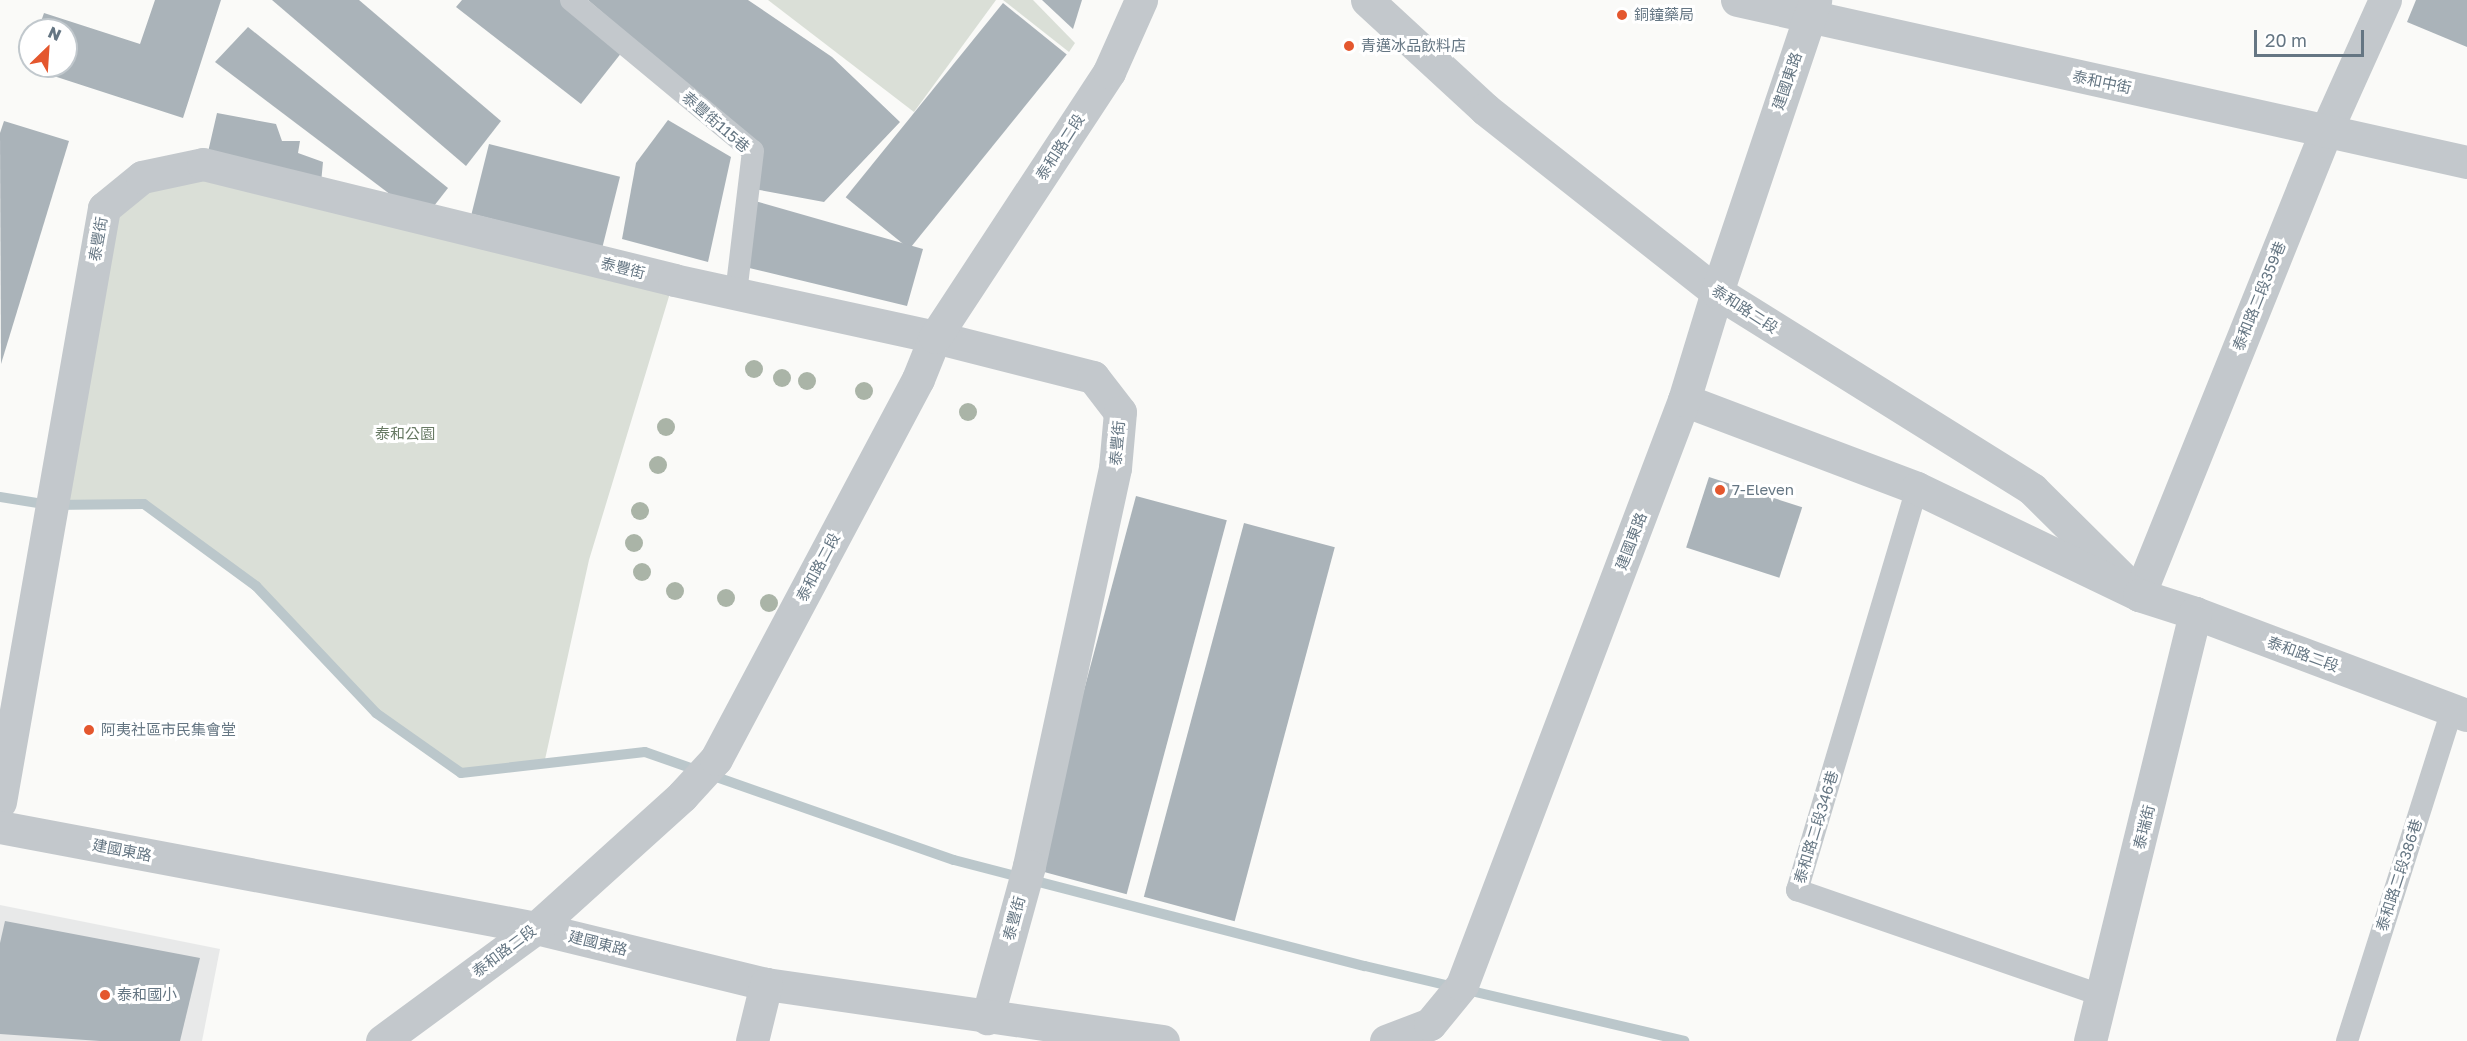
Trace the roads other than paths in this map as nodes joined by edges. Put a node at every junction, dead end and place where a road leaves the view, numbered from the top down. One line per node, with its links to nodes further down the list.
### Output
1 (571, 0): 10 (lane, 泰豐街115巷)
2 (1141, 0): 11 (street, 泰和路二段)
3 (1367, 0): 9 (street, 泰和路二段)
4 (1737, 0): 6 (street, 泰和中街)
5 (2385, 0): 7 (street, 泰和路二段359巷)
6 (1812, 9): 7 (street, 泰和中街); 9 (street, 建國東路)
7 (2326, 131): 8 (street, 泰和中街); 14 (street, 泰和路二段359巷)
8 (2467, 162)
9 (1717, 292): 12 (street, 建國東路); 14 (street, 泰和路二段)
10 (736, 294): 11 (street, 泰豐街); 17 (street, 泰豐街)
11 (935, 337): 19 (street, 泰和路二段); 22 (street, 泰豐街)
12 (1684, 400): 13 (street, 泰和路二段); 26 (street, 建國東路)
13 (1917, 488): 14 (street, 泰和路二段); 21 (lane, 泰和路二段346巷)
14 (2139, 595): 15 (street, 泰和路二段)
15 (2195, 614): 16 (street, 泰和路二段); 21 (street, 泰瑞街)
16 (2460, 712): 28 (lane, 泰和路二段386巷)
17 (0, 802)
18 (0, 827): 19 (street, 建國東路)
19 (536, 928): 20 (street, 建國東路); 23 (street, 泰和路二段)
20 (766, 984): 22 (street, 建國東路); 24 (street)
21 (2103, 996): 27 (street, 泰瑞街)
22 (987, 1018): 25 (street, 建國東路)
23 (382, 1041)
24 (752, 1041)
25 (1163, 1041)
26 (1386, 1041)
27 (2090, 1041)
28 (2347, 1041)

